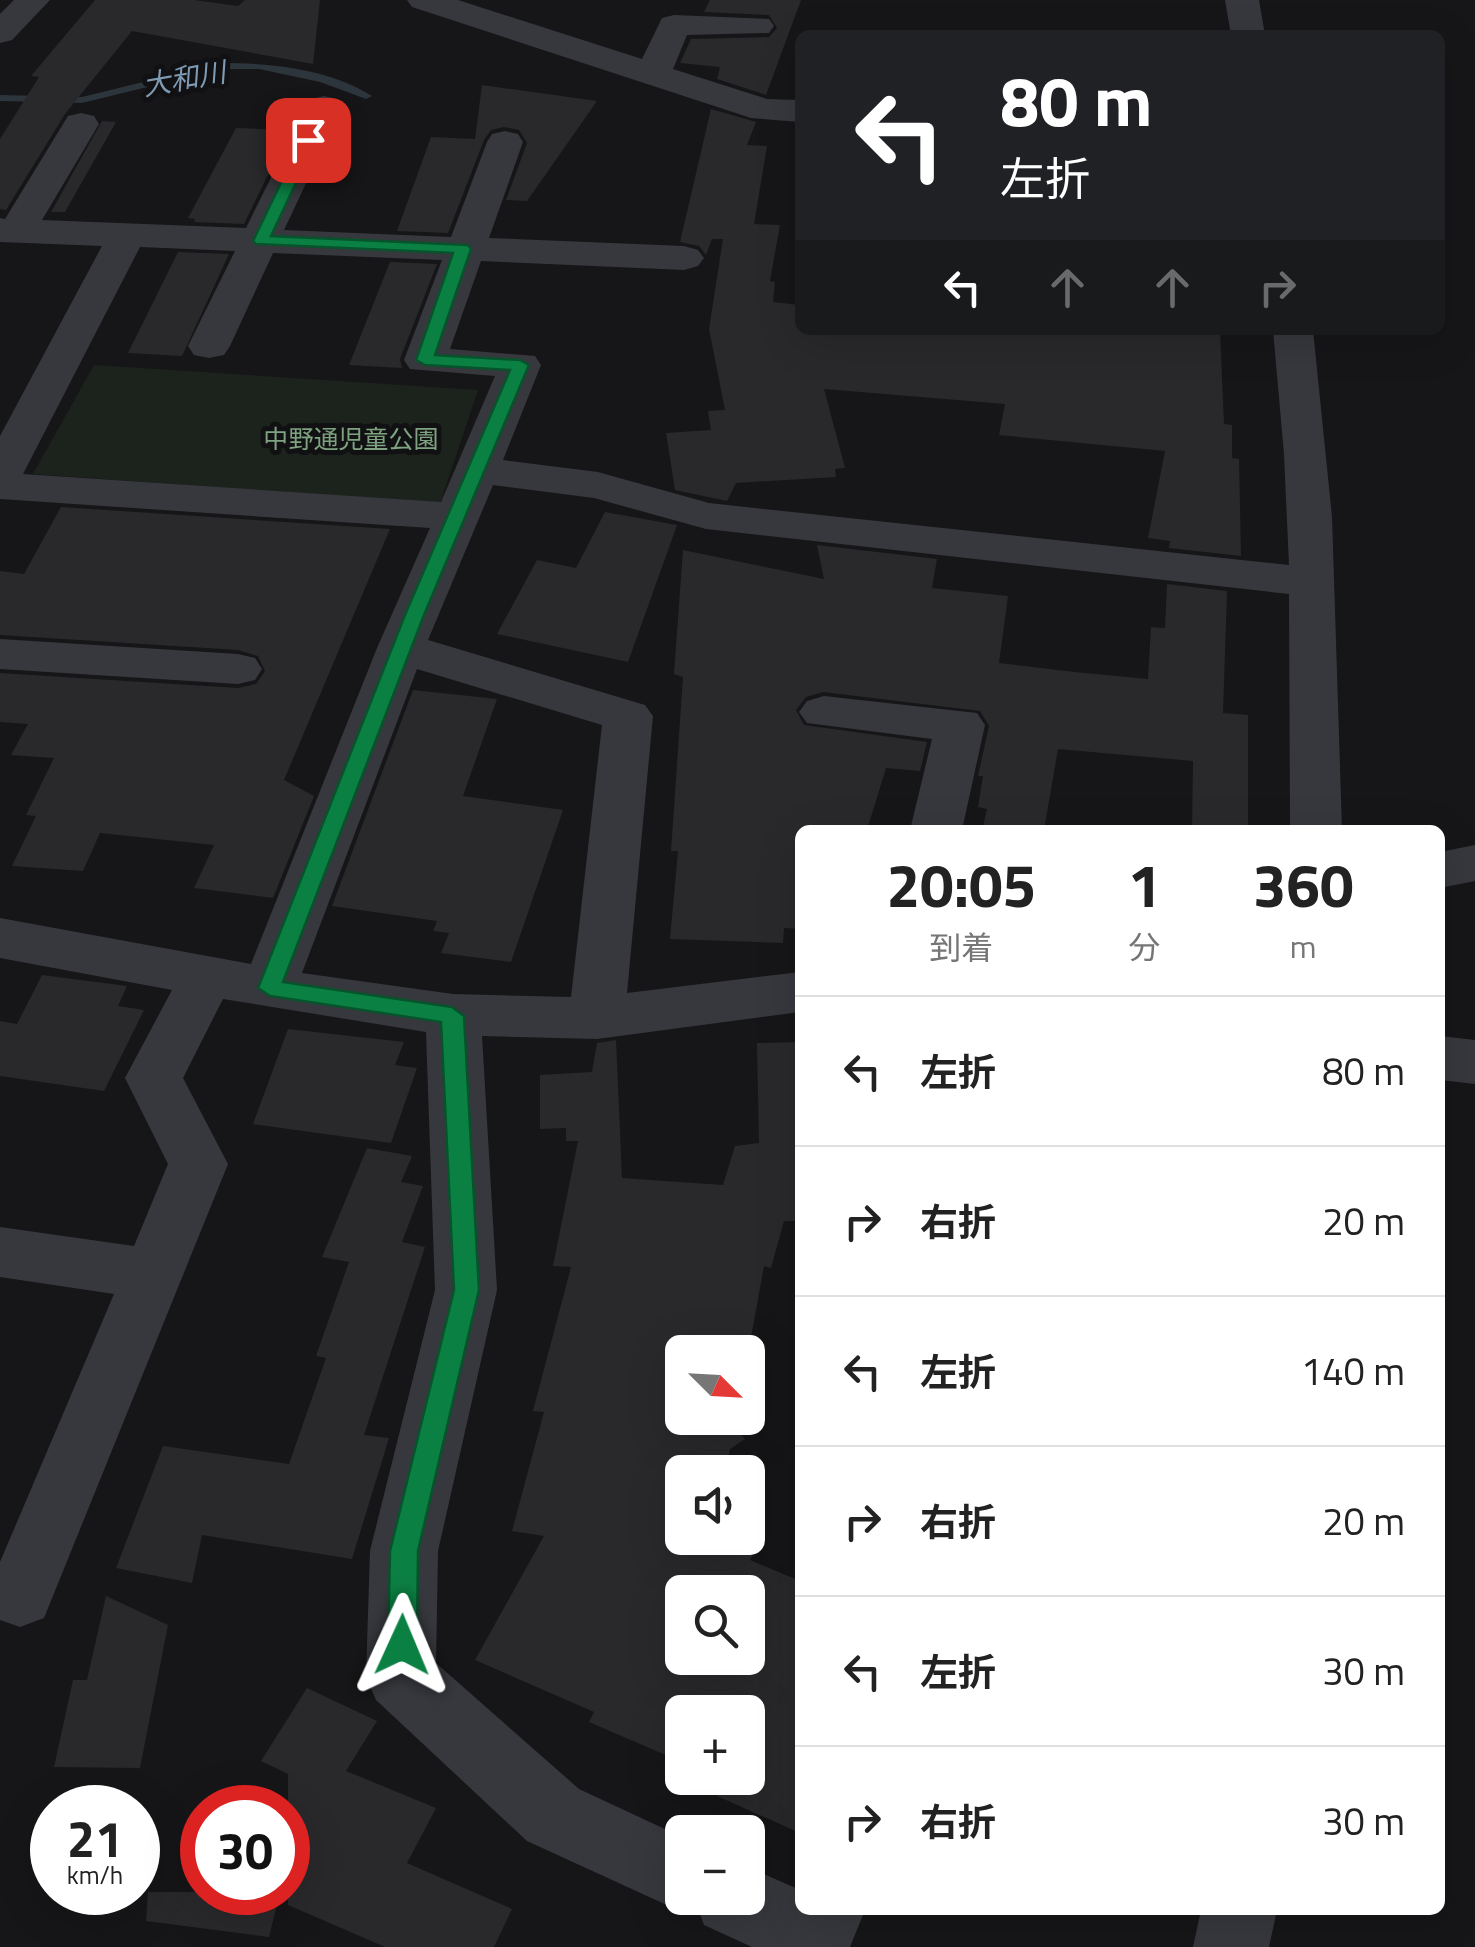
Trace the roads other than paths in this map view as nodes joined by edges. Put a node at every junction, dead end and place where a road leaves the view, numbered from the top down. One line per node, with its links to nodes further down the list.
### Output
1 (32, 0): 6 (street)
2 (424, 0): 7 (street)
3 (1242, 0): 5 (street)
4 (757, 26): 7 (street)
5 (1247, 30)
6 (0, 33)
7 (653, 74): 9 (street)
8 (324, 107): 14 (street)
9 (795, 111)
10 (81, 124): 12 (street)
11 (504, 142): 15 (street)
12 (8, 230): 13 (street)
13 (126, 235): 14 (street); 20 (street)
14 (261, 241): 15 (street); 18 (street)
15 (463, 249): 16 (street); 19 (street)
16 (684, 258)
17 (1294, 335): 23 (street)
18 (209, 346)
19 (478, 470): 22 (street); 23 (street)
20 (0, 477)
21 (0, 486): 22 (street)
22 (454, 516): 24 (street)
23 (1310, 582): 29 (street)
24 (401, 648): 34 (street); 37 (street)
25 (0, 654): 26 (street)
26 (238, 669)
27 (824, 712): 28 (street)
28 (937, 825)
29 (1316, 825)
30 (1475, 863): 31 (street)
31 (1445, 869)
32 (0, 938): 33 (street)
33 (207, 976): 34 (street); 41 (street)
34 (270, 988): 36 (street)
35 (795, 993): 37 (street)
36 (452, 1016): 37 (street); 43 (street)
37 (597, 1018)
38 (1445, 1059): 39 (street)
39 (1475, 1062)
40 (0, 1252): 41 (street)
41 (152, 1274): 42 (street)
42 (20, 1596)
43 (665, 1867)
44 (765, 1914): 45 (street)
45 (826, 1915)
46 (1238, 1915): 47 (street)
47 (1231, 1947)

